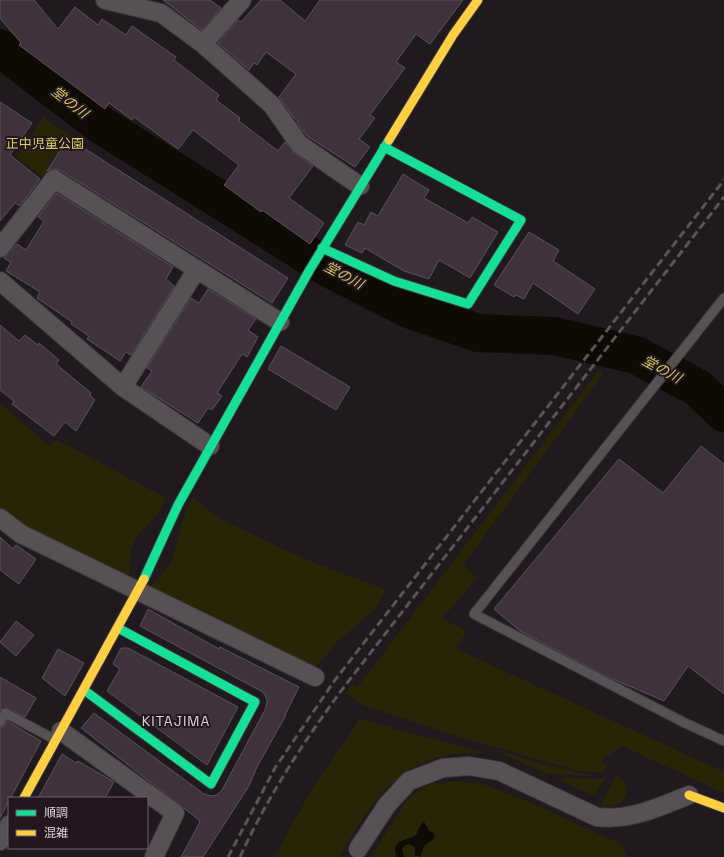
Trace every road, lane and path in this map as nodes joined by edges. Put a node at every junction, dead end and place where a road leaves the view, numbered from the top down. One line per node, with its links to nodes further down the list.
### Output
1 (105, 0): 4 (street)
2 (242, 0): 4 (street)
3 (478, 0): 5 (street)
4 (203, 44): 6 (street)
5 (384, 147): 6 (street); 8 (street)
6 (360, 186): 8 (street)
7 (0, 248): 9 (street)
8 (322, 248): 12 (street)
9 (197, 269): 12 (street); 13 (street)
10 (0, 281): 13 (street)
11 (724, 298): 22 (lane)
12 (280, 322): 14 (street)
13 (123, 387): 14 (street)
14 (210, 446): 16 (street)
15 (0, 518): 16 (street)
16 (138, 592): 17 (street); 18 (street)
17 (118, 628): 19 (street); 19 (street)
18 (315, 677)
19 (84, 690): 21 (street)
20 (0, 722): 21 (lane)
21 (58, 736): 24 (street); 29 (street)
22 (724, 741)
23 (689, 795): 25 (street); 28 (street)
24 (25, 797)
25 (724, 808)
26 (8, 827): 27 (street)
27 (0, 841)
28 (355, 853)
29 (154, 857)

